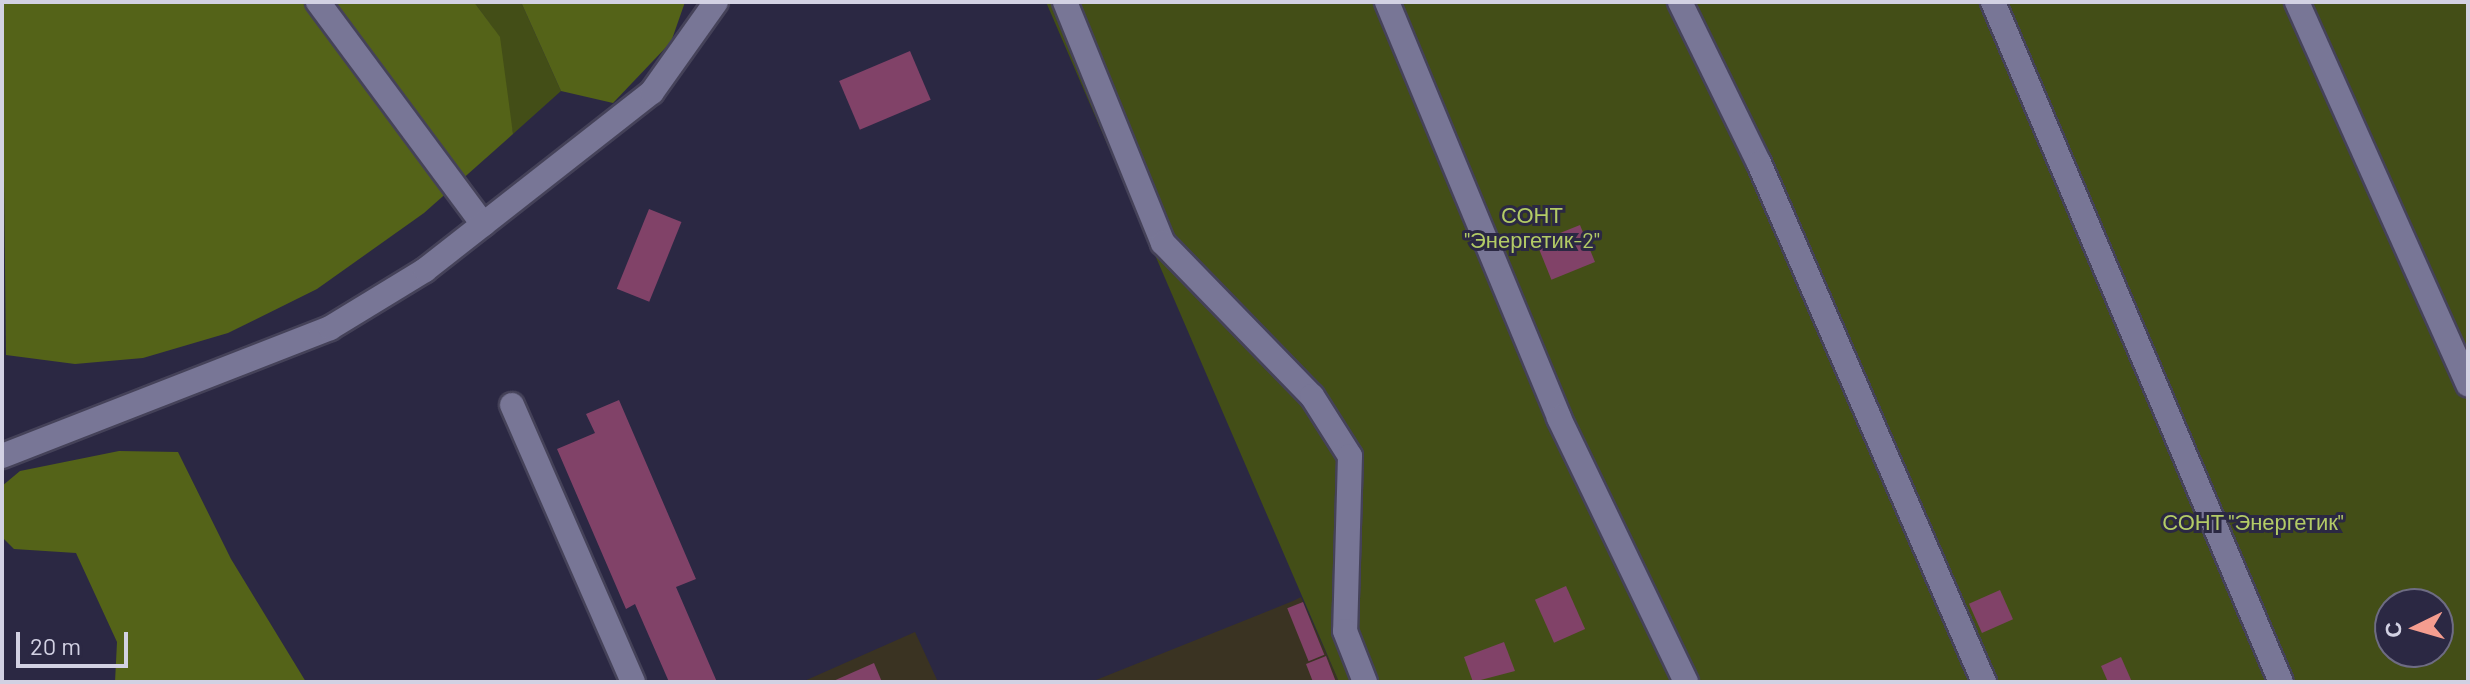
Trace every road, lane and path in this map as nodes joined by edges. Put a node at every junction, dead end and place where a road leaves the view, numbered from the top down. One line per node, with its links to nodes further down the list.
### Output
1 (318, 2): 8 (street)
2 (716, 2): 8 (street)
3 (1065, 2): 13 (street)
4 (1387, 2): 14 (street)
5 (1680, 2): 15 (street)
6 (1993, 2): 16 (street)
7 (2297, 2): 9 (street)
8 (483, 224): 11 (street)
9 (2468, 385)
10 (512, 405): 12 (street)
11 (2, 456)
12 (633, 682)
13 (1365, 682)
14 (1686, 682)
15 (1984, 682)
16 (2281, 682)

